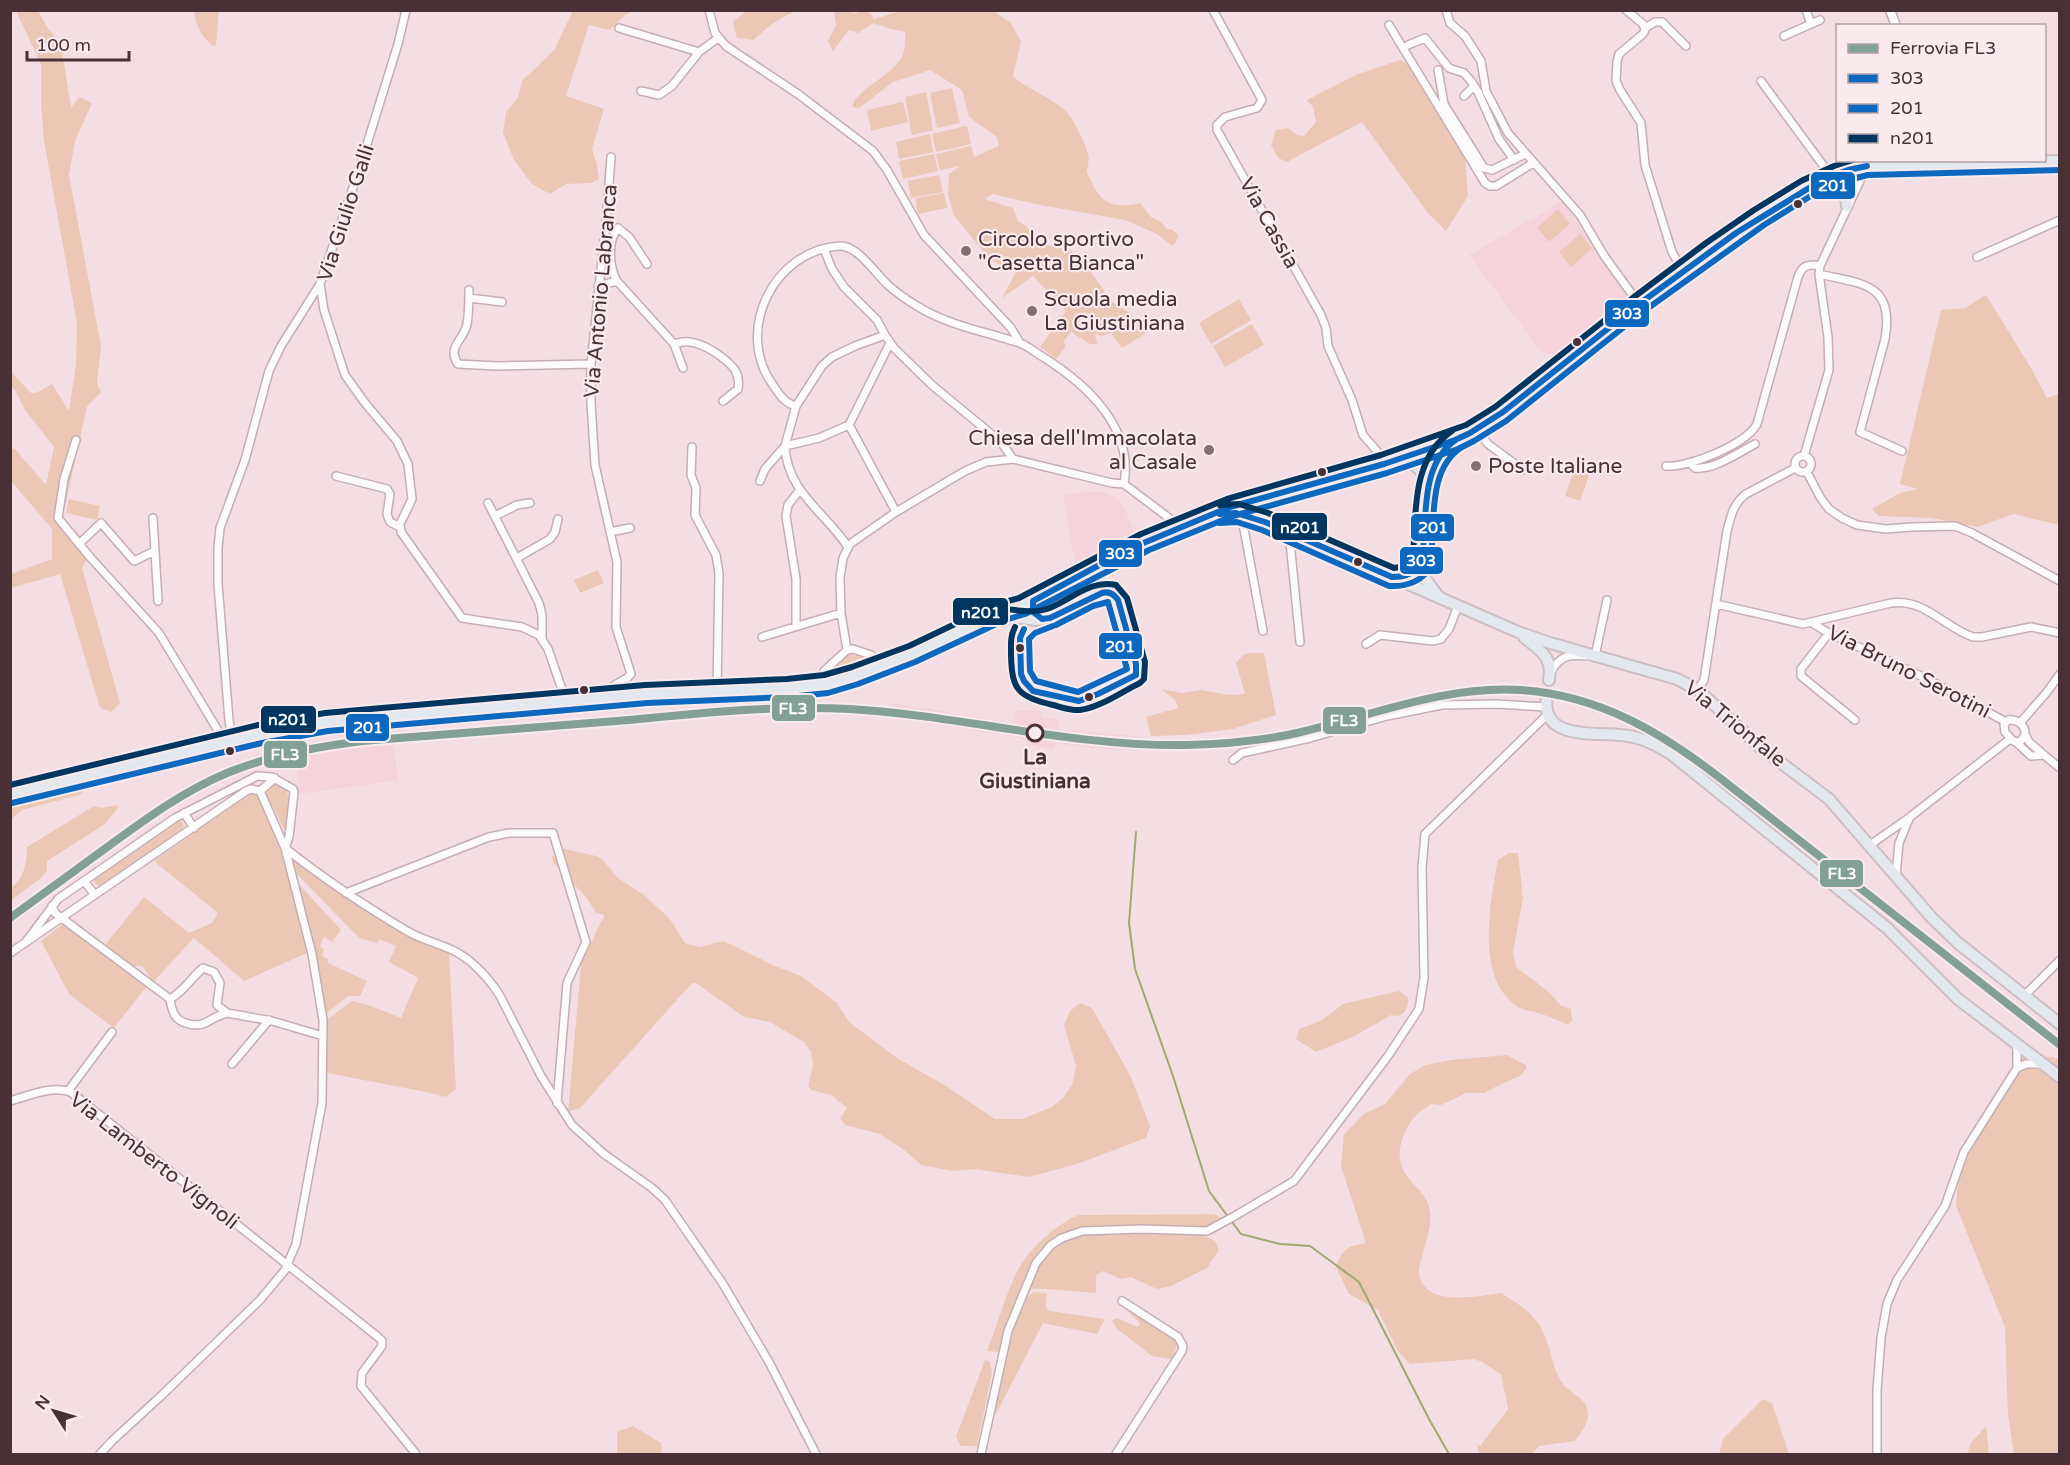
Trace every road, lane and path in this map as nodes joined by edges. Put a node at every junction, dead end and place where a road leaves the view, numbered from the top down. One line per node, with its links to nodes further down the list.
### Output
1 (406, 10): 38 (street, Via Giulio Galli)
2 (709, 10): 13 (street)
3 (1213, 10): 64 (street, Via Cassia)
4 (1446, 10): 22 (street)
5 (1626, 10): 11 (street)
6 (1806, 10): 8 (street)
7 (1821, 20): 8 (street)
8 (1811, 24): 12 (street)
9 (1389, 25): 26 (street)
10 (619, 28): 16 (street)
11 (1645, 28): 15 (street); 35 (street)
12 (1784, 36)
13 (718, 38): 16 (street); 46 (street)
14 (1408, 45): 19 (street)
15 (1686, 46)
16 (699, 52): 20 (street)
17 (1438, 70): 24 (street)
18 (1761, 81): 28 (street)
19 (1474, 86): 21 (street); 24 (street)
20 (641, 91)
21 (1464, 96)
22 (1525, 154): 24 (street); 26 (street)
23 (611, 157): 39 (street, Via Antonio Labranca)
24 (1514, 160)
25 (1933, 162): 27 (main road)
26 (1533, 163): 43 (street)
27 (1869, 163): 28 (main road); 29 (street)
28 (1828, 178): 29 (main road); 35 (main road)
29 (1847, 206): 34 (street)
30 (2060, 220): 32 (street)
31 (824, 249): 44 (street); 46 (street); 51 (street)
32 (1977, 257)
33 (646, 264): 37 (street)
34 (1820, 266): 36 (street); 63 (street)
35 (1683, 271): 43 (main road)
36 (1819, 274): 59 (street); 60 (street)
37 (616, 281): 39 (street); 47 (street)
38 (320, 284): 85 (street, Via Giulio Galli); 134 (street)
39 (598, 286): 48 (street, Via Antonio Labranca)
40 (469, 290): 41 (street)
41 (469, 298): 42 (street); 48 (street)
42 (502, 302)
43 (1639, 304): 53 (main road)
44 (885, 336): 45 (street); 51 (street)
45 (890, 343): 52 (street); 61 (street)
46 (1020, 343): 71 (street)
47 (674, 344): 49 (street); 50 (street)
48 (591, 364): 88 (street, Via Antonio Labranca)
49 (683, 368)
50 (723, 401)
51 (796, 406): 57 (street)
52 (849, 425): 57 (street); 78 (street)
53 (1476, 429): 55 (main road); 67 (street)
54 (75, 440): 90 (street)
55 (1455, 440): 62 (main road); 72 (main road)
56 (1755, 444): 63 (street)
57 (785, 446): 70 (street); 73 (street)
58 (692, 447): 125 (street)
59 (1902, 451)
60 (1804, 456): 66 (street); 68 (street)
61 (1013, 459): 71 (street); 78 (street)
62 (1399, 459): 64 (main road); 72 (main road)
63 (1690, 463): 65 (street)
64 (1384, 464): 74 (main road)
65 (1666, 466)
66 (1795, 468): 68 (street); 104 (street)
67 (1523, 470)
68 (1807, 472): 98 (street)
69 (336, 476): 85 (street)
70 (760, 481)
71 (1124, 484): 87 (street)
72 (1429, 484): 95 (main road)
73 (800, 490): 91 (street); 110 (street)
74 (1257, 499): 75 (main road); 84 (street)
75 (1244, 502): 79 (street); 80 (main road)
76 (488, 503): 81 (street)
77 (530, 503): 81 (street)
78 (896, 512): 91 (street)
79 (1241, 514): 80 (main road, Via Trionfale); 84 (main road, Via Trionfale); 111 (street)
80 (1209, 515): 87 (main road)
81 (495, 516): 94 (street)
82 (153, 518): 92 (street)
83 (558, 519): 94 (street)
84 (1265, 522): 89 (main road, Via Trionfale)
85 (400, 527): 116 (street)
86 (630, 528): 88 (street)
87 (1176, 528): 93 (main road)
88 (610, 532): 127 (street, Via Antonio Labranca)
89 (1289, 532): 96 (main road, Via Trionfale); 117 (street)
90 (79, 544): 92 (street); 134 (street)
91 (848, 547): 106 (street)
92 (155, 551): 103 (street)
93 (1116, 556): 97 (main road); 99 (main road)
94 (517, 558): 116 (street)
95 (1422, 561): 96 (main road); 100 (main road)
96 (1392, 577): 100 (main road, Via Trionfale)
97 (1078, 578): 99 (main road); 101 (main road)
98 (2060, 581)
99 (1091, 589): 108 (main road)
100 (1441, 598): 105 (main road, Via Trionfale)
101 (1035, 599): 107 (main road); 108 (main road)
102 (1607, 600): 120 (street)
103 (158, 601)
104 (1716, 604): 109 (street); 126 (street)
105 (1458, 606): 112 (main road, Via Trionfale); 118 (street)
106 (841, 613): 110 (street); 119 (street)
107 (991, 618): 108 (main road); 121 (main road)
108 (1042, 619)
109 (1812, 622): 113 (street, Via Bruno Serotini); 114 (street)
110 (796, 626): 115 (street)
111 (1263, 631)
112 (1518, 632): 120 (main road, Via Trionfale); 123 (main road)
113 (1829, 633): 130 (street); 131 (street, Via Bruno Serotini)
114 (2060, 633)
115 (762, 637)
116 (542, 638): 128 (street)
117 (1300, 642)
118 (1366, 644)
119 (847, 650): 121 (street); 124 (street)
120 (1595, 656): 123 (street); 126 (main road, Via Trionfale)
121 (884, 666): 124 (main road)
122 (2060, 674): 132 (street)
123 (1550, 676)
124 (820, 685): 125 (main road)
125 (717, 690): 127 (main road)
126 (1698, 690): 147 (main road, Via Trionfale)
127 (610, 697): 128 (main road)
128 (566, 701): 134 (main road)
129 (1547, 705): 137 (street); 165 (main road); 178 (street)
130 (1855, 720)
131 (2006, 722): 132 (street); 135 (street)
132 (2020, 723): 133 (street)
133 (2025, 734): 135 (street); 136 (street)
134 (228, 741): 142 (main road)
135 (2013, 741): 136 (street); 145 (street)
136 (2044, 755): 138 (street)
137 (1233, 760)
138 (2060, 768)
139 (275, 778): 140 (street); 141 (street); 148 (street)
140 (260, 790): 143 (street); 148 (street)
141 (222, 793): 143 (street); 144 (street)
142 (10, 794)
143 (227, 804): 146 (street)
144 (184, 813): 146 (street); 150 (street)
145 (1910, 817): 147 (street); 149 (street)
146 (194, 828): 152 (street)
147 (1870, 845): 149 (main road, Via Trionfale)
148 (285, 848): 151 (street); 164 (street)
149 (1896, 876): 158 (main road, Via Trionfale)
150 (84, 881): 152 (street); 153 (street)
151 (346, 893): 172 (street); 172 (street)
152 (95, 895): 154 (street)
153 (52, 906): 154 (street); 155 (street)
154 (61, 917): 155 (street); 159 (street)
155 (25, 943): 156 (street)
156 (10, 953)
157 (2060, 960): 158 (street)
158 (2024, 996): 162 (main road, Via Trionfale)
159 (170, 999): 160 (street); 160 (street)
160 (227, 1013): 161 (street)
161 (269, 1020): 164 (street); 167 (street)
162 (2060, 1024)
163 (112, 1032): 170 (street)
164 (323, 1036): 173 (street)
165 (2017, 1046): 166 (main road); 168 (street)
166 (2042, 1064): 168 (street); 169 (main road)
167 (232, 1065)
168 (2017, 1068): 180 (street)
169 (2060, 1077)
170 (68, 1091): 171 (street, Via Lamberto Vignoli); 173 (street, Via Lamberto Vignoli)
171 (10, 1101)
172 (557, 1103): 177 (street)
173 (287, 1266): 175 (street); 176 (street, Via Lamberto Vignoli)
174 (1122, 1301): 179 (street)
175 (100, 1455)
176 (416, 1455)
177 (816, 1455)
178 (981, 1455)
179 (1116, 1455)
180 (1877, 1455)

